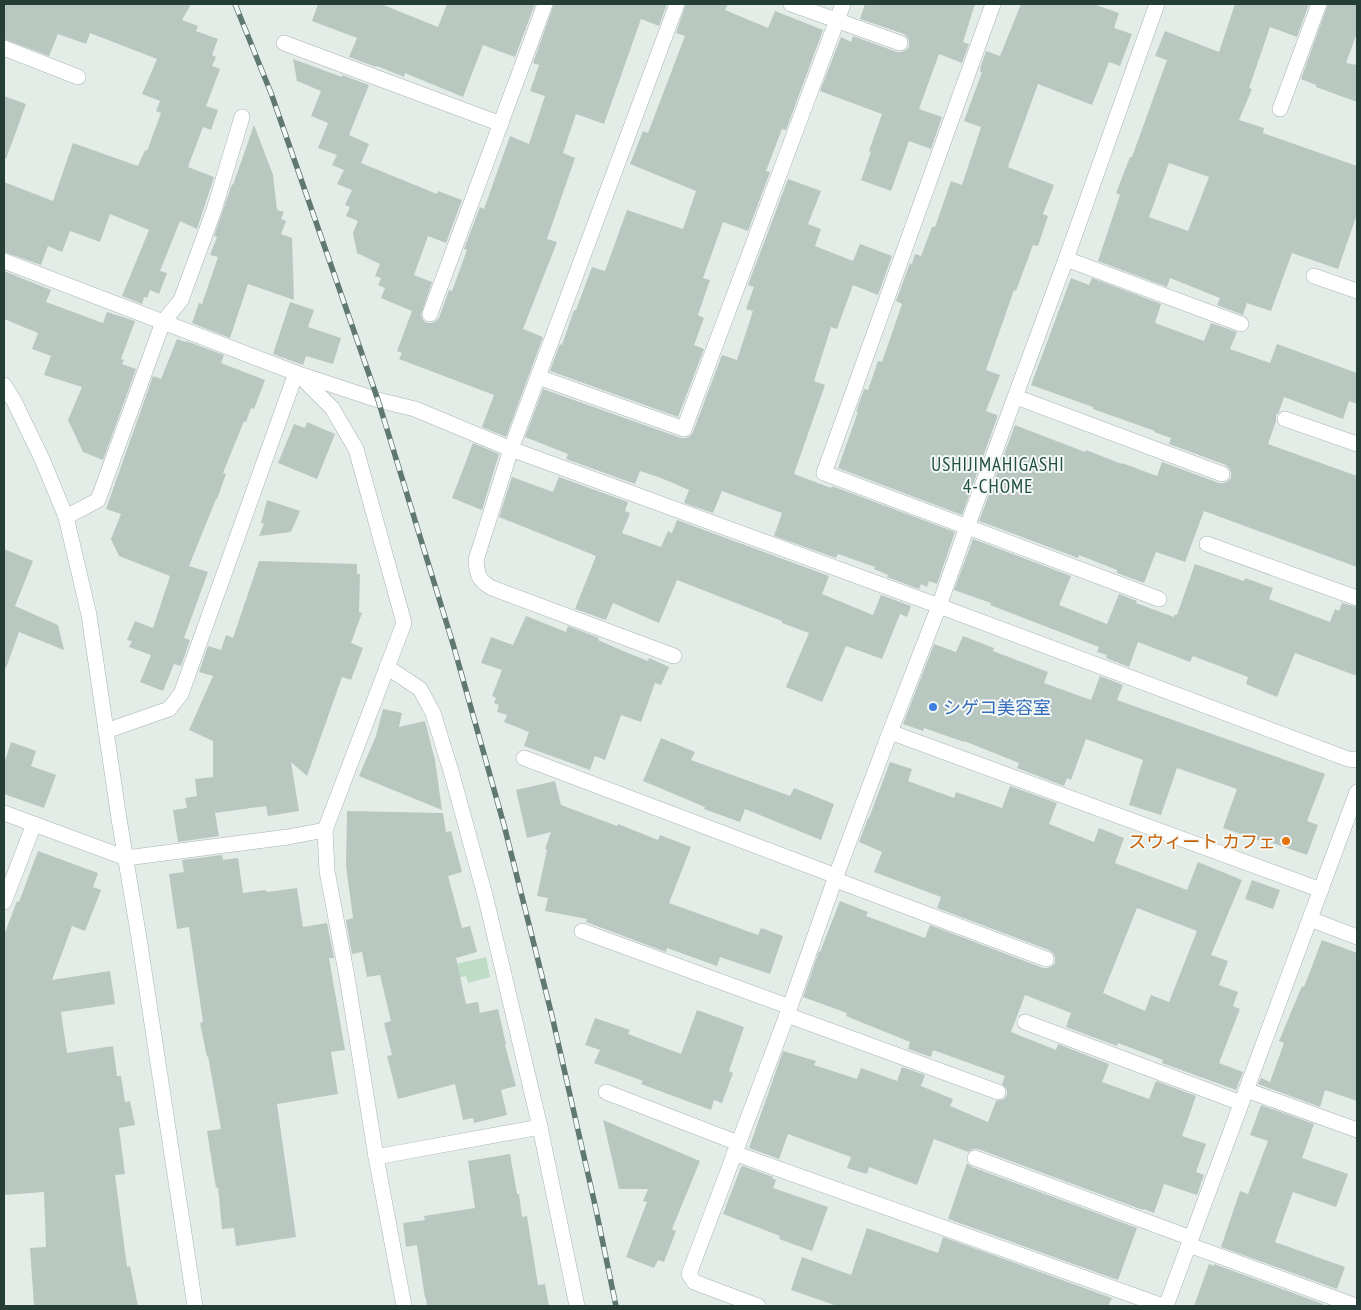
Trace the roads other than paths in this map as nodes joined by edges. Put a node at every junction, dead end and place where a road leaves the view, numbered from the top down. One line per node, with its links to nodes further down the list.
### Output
1 (545, 4): 15 (street)
2 (677, 4): 24 (street)
3 (791, 4): 8 (street)
4 (843, 4): 8 (street)
5 (992, 4): 32 (street)
6 (1157, 4): 16 (street)
7 (1319, 4): 13 (street)
8 (836, 21): 10 (street); 24 (street)
9 (284, 43): 15 (street)
10 (900, 43)
11 (4, 48): 12 (street)
12 (78, 77)
13 (1280, 109)
14 (242, 117): 21 (street)
15 (501, 124): 20 (street)
16 (1066, 259): 22 (street); 26 (street)
17 (4, 261): 21 (street)
18 (1314, 276): 19 (street)
19 (1357, 291)
20 (430, 314)
21 (163, 322): 23 (street); 31 (street)
22 (1241, 324)
23 (296, 372): 29 (street); 38 (street); 39 (street)
24 (538, 378): 29 (street)
25 (4, 385): 31 (street)
26 (1016, 397): 30 (street); 32 (street)
27 (1285, 419): 28 (street)
28 (1357, 444)
29 (511, 449): 36 (street); 37 (street)
30 (1222, 474)
31 (66, 517): 39 (street)
32 (968, 527): 35 (street); 36 (street)
33 (1207, 544): 34 (street)
34 (1357, 598)
35 (1159, 599)
36 (940, 606): 40 (street); 42 (street)
37 (674, 656)
38 (387, 667): 46 (street); 60 (street)
39 (106, 730): 47 (street)
40 (890, 732): 48 (street); 49 (street)
41 (524, 758): 48 (street)
42 (1357, 760)
43 (1357, 792): 49 (street)
44 (4, 813): 45 (street)
45 (34, 824): 47 (street); 50 (street)
46 (325, 830): 47 (street); 63 (street)
47 (126, 858): 66 (street)
48 (836, 878): 54 (street); 55 (street)
49 (1321, 890): 51 (street)
50 (4, 902)
51 (1310, 919): 53 (street); 59 (street)
52 (582, 931): 55 (street)
53 (1357, 937)
54 (1046, 959)
55 (789, 1011): 58 (street); 62 (street)
56 (1025, 1022): 59 (street)
57 (606, 1092): 62 (street)
58 (998, 1092)
59 (1244, 1097): 61 (street); 65 (street)
60 (540, 1127): 63 (street); 68 (street)
61 (1357, 1130)
62 (736, 1148): 69 (street); 70 (street)
63 (376, 1157): 67 (street)
64 (975, 1158): 65 (street)
65 (1190, 1242): 70 (street); 71 (street)
66 (195, 1306)
67 (404, 1306)
68 (578, 1306)
69 (758, 1306)
70 (1165, 1306)
71 (1356, 1306)

